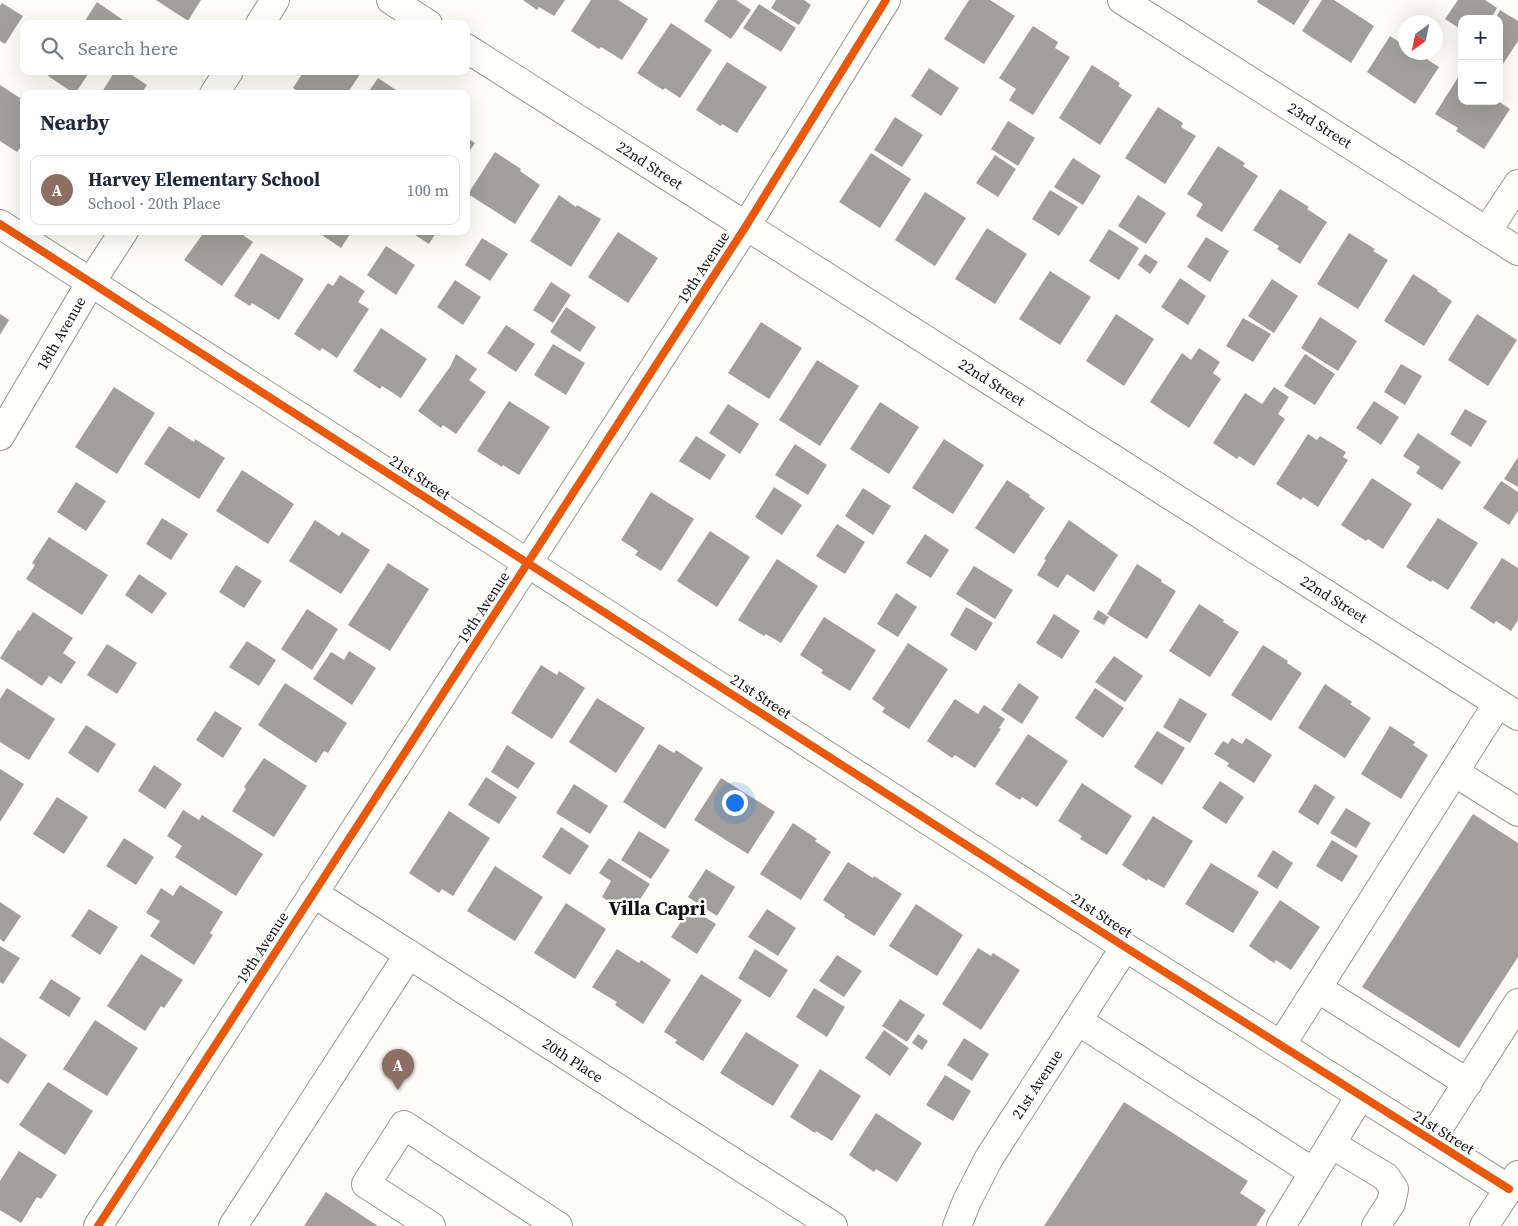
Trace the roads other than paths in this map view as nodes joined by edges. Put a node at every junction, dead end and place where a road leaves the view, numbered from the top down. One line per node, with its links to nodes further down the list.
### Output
1 (275, 0): 5 (street)
2 (391, 0): 6 (street)
3 (886, 0): 12 (street, 19th Avenue)
4 (1122, 0): 13 (street, 23rd Street)
5 (262, 20)
6 (422, 20)
7 (470, 51): 12 (street, 22nd Street)
8 (226, 75): 9 (street)
9 (217, 90)
10 (1518, 184): 13 (street)
11 (0, 224): 16 (street, 21st Street)
12 (746, 226): 18 (street, 19th Avenue); 19 (street, 22nd Street)
13 (1488, 231): 15 (street, 23rd Street)
14 (121, 235): 16 (street, 18th Avenue)
15 (1518, 251)
16 (91, 282): 17 (street, 18th Avenue); 18 (street, 21st Street)
17 (0, 436)
18 (528, 563): 22 (street, 19th Avenue); 23 (street, 21st Street)
19 (1508, 709): 20 (street)
20 (1454, 772): 21 (street); 25 (street)
21 (1518, 812)
22 (313, 894): 24 (street, 20th Place); 35 (street, 19th Avenue)
23 (1125, 947): 27 (street, 21st Avenue); 28 (street, 21st Street)
24 (409, 954): 36 (street); 39 (street, 20th Place)
25 (1317, 988): 28 (street); 29 (street)
26 (1518, 1003): 29 (street)
27 (1078, 1021): 33 (street); 40 (street, 21st Avenue)
28 (1281, 1045): 30 (street, 21st Street)
29 (1468, 1083): 31 (street)
30 (1360, 1096): 31 (street, 21st Street); 32 (street)
31 (1431, 1140): 34 (street, 21st Street)
32 (1332, 1144): 33 (street); 42 (street)
33 (1313, 1172): 41 (street)
34 (1513, 1182): 43 (street)
35 (98, 1226)
36 (233, 1226)
37 (431, 1226): 38 (street)
38 (558, 1226)
39 (834, 1226)
40 (957, 1226)
41 (1281, 1226)
42 (1376, 1226)
43 (1484, 1226)

